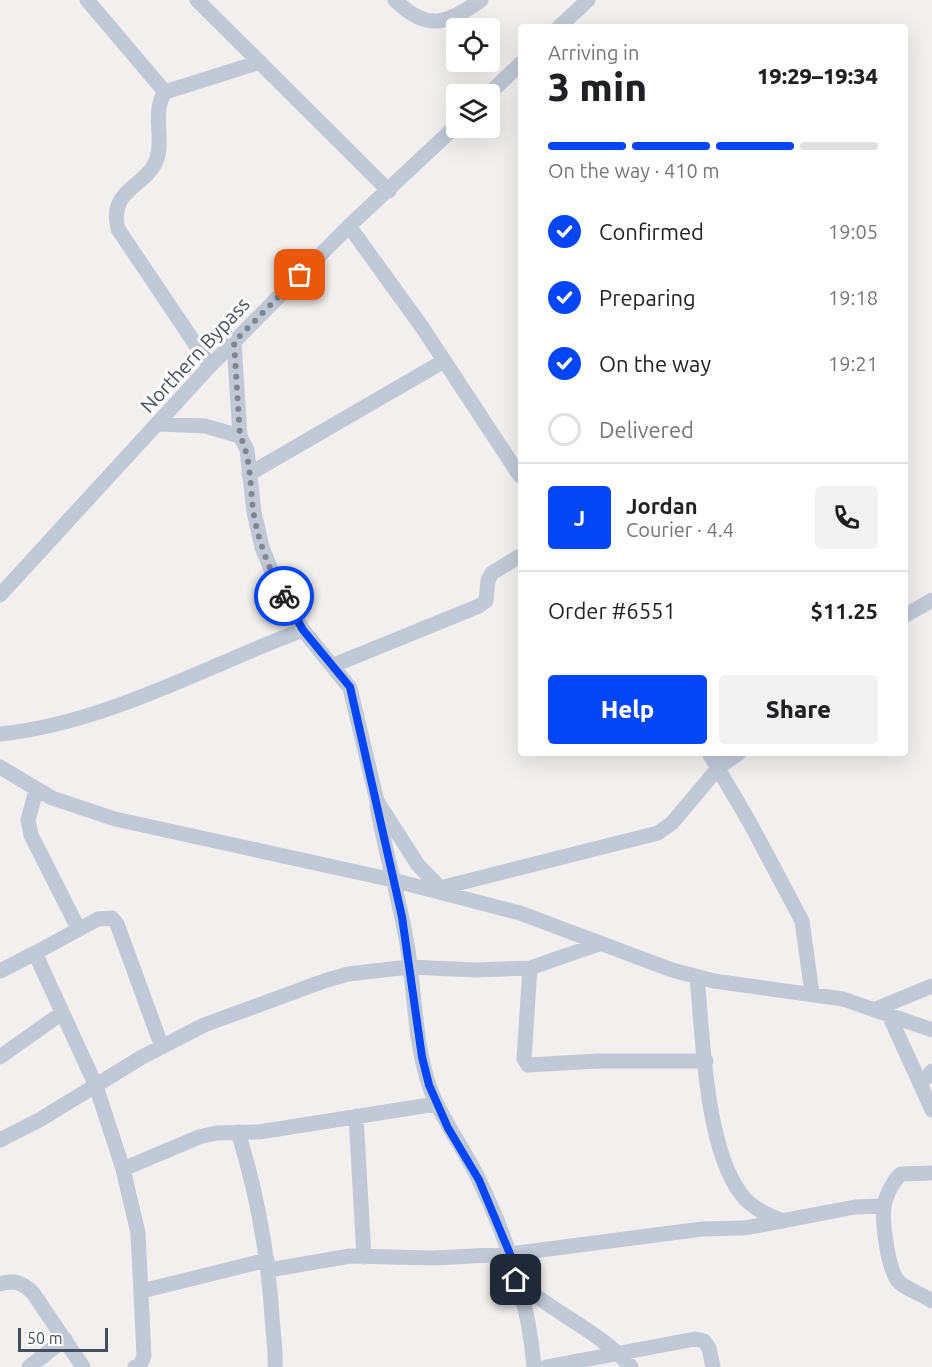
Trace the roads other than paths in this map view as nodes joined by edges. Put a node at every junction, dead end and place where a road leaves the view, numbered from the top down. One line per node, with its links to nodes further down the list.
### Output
1 (87, 0): 10 (street)
2 (197, 0): 7 (street)
3 (395, 0): 4 (street)
4 (481, 0)
5 (588, 0): 6 (street)
6 (562, 24)
7 (260, 62): 10 (street); 12 (street)
8 (518, 66): 9 (street)
9 (499, 84)
10 (165, 92): 16 (street)
11 (446, 136): 12 (street, Northern Bypass)
12 (389, 191): 13 (street, Northern Bypass)
13 (350, 226): 14 (street, Northern Bypass); 15 (street)
14 (234, 342): 16 (street, Northern Bypass); 18 (street)
15 (444, 361): 19 (street); 20 (street)
16 (210, 366): 17 (street, Northern Bypass)
17 (160, 424): 18 (street); 22 (street, Northern Bypass)
18 (240, 436): 20 (street)
19 (518, 473)
20 (249, 474): 25 (street)
21 (518, 557): 26 (street)
22 (0, 595)
23 (932, 600): 24 (street)
24 (908, 614)
25 (303, 630): 26 (street); 27 (street)
26 (334, 666): 33 (street)
27 (0, 734)
28 (711, 756): 31 (street)
29 (735, 756): 31 (street)
30 (0, 767): 32 (street)
31 (719, 767): 35 (street); 44 (street)
32 (36, 790): 34 (street); 36 (street)
33 (377, 801): 34 (street); 35 (street)
34 (393, 880): 35 (street); 39 (street)
35 (444, 892): 37 (street)
36 (78, 928): 38 (street); 48 (street)
37 (599, 944): 40 (street); 42 (street)
38 (35, 952): 41 (street); 46 (street)
39 (409, 967): 40 (street); 48 (street); 54 (street)
40 (530, 968): 50 (street)
41 (0, 971)
42 (697, 977): 44 (street); 50 (street)
43 (932, 986): 45 (street)
44 (812, 993): 45 (street)
45 (882, 1011): 47 (street); 52 (street)
46 (62, 1013): 49 (street); 53 (street)
47 (932, 1030)
48 (162, 1047): 53 (street)
49 (0, 1057)
50 (706, 1061): 62 (street)
51 (932, 1071): 52 (street)
52 (921, 1083): 55 (street)
53 (96, 1086): 58 (street); 59 (street)
54 (436, 1104): 56 (street); 63 (street)
55 (932, 1110)
56 (356, 1116): 57 (street); 64 (street)
57 (238, 1132): 59 (street); 65 (street)
58 (0, 1140)
59 (123, 1169): 68 (street)
60 (932, 1173): 61 (street)
61 (884, 1206): 62 (street); 69 (street)
62 (783, 1221): 63 (street)
63 (510, 1254): 64 (street); 66 (street)
64 (364, 1257): 65 (street)
65 (268, 1265): 68 (street); 75 (street)
66 (516, 1280): 71 (street); 76 (street)
67 (0, 1284): 70 (street)
68 (142, 1291): 74 (street)
69 (932, 1301)
70 (65, 1339): 72 (street); 73 (street)
71 (617, 1352): 77 (street); 78 (street); 79 (street)
72 (29, 1367)
73 (83, 1367)
74 (135, 1367)
75 (275, 1367)
76 (534, 1367)
77 (546, 1367)
78 (631, 1367)
79 (713, 1367)

